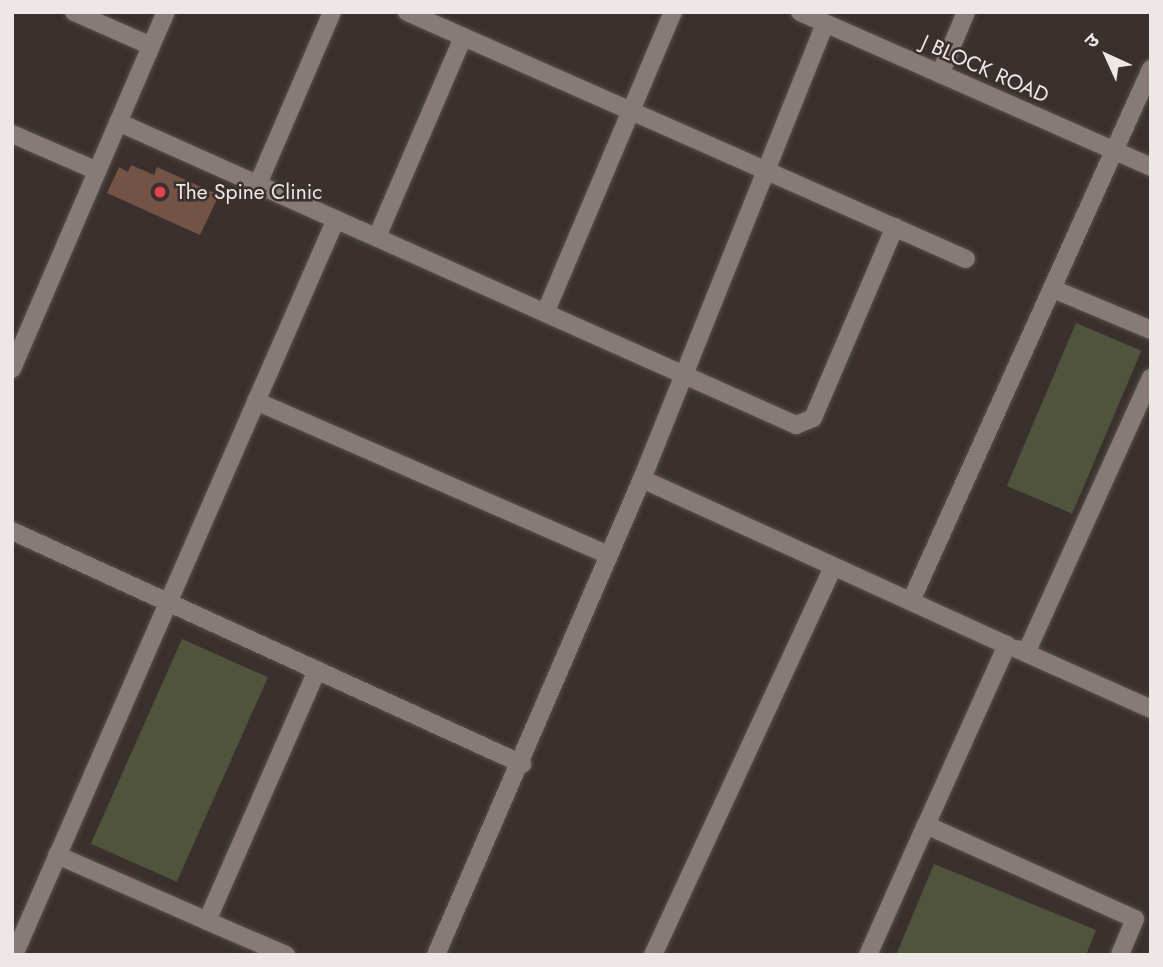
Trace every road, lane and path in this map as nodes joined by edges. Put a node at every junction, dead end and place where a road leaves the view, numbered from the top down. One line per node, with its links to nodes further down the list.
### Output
1 (74, 12): 10 (street)
2 (166, 12): 10 (street)
3 (332, 12): 20 (street)
4 (407, 12): 9 (street)
5 (673, 12): 13 (street)
6 (800, 12): 8 (street, J BLOCK ROAD)
7 (966, 12): 12 (street)
8 (825, 23): 12 (street, J BLOCK ROAD); 18 (street)
9 (463, 37): 13 (street); 23 (street)
10 (151, 46): 14 (street)
11 (1151, 69): 16 (street)
12 (940, 74): 16 (street, J BLOCK ROAD)
13 (633, 111): 18 (street); 26 (street)
14 (118, 122): 19 (street); 20 (street)
15 (12, 134): 19 (street)
16 (1115, 151): 17 (street, J BLOCK ROAD); 25 (street)
17 (1151, 167)
18 (766, 170): 22 (street); 30 (street)
19 (97, 171): 28 (street)
20 (258, 184): 21 (street)
21 (336, 219): 23 (street); 32 (street)
22 (895, 227): 24 (street); 30 (street)
23 (377, 237): 26 (street)
24 (966, 259)
25 (1053, 289): 27 (street); 38 (street)
26 (546, 311): 30 (street)
27 (1151, 330)
28 (19, 334): 29 (street)
29 (12, 369)
30 (685, 373): 33 (street)
31 (1151, 378): 40 (street)
32 (256, 401): 35 (street); 37 (street)
33 (642, 479): 35 (street); 36 (street)
34 (12, 531): 37 (street)
35 (609, 555): 43 (street)
36 (833, 568): 38 (street); 48 (street)
37 (169, 599): 41 (street); 45 (street)
38 (911, 601): 39 (street)
39 (1007, 645): 40 (street); 44 (street)
40 (1026, 653): 42 (street)
41 (317, 670): 43 (street); 46 (street)
42 (1150, 706)
43 (522, 765): 51 (street)
44 (926, 825): 47 (street); 52 (street)
45 (57, 855): 46 (street); 49 (street)
46 (207, 921): 50 (street)
47 (1143, 923): 53 (street)
48 (657, 953)
49 (14, 955)
50 (286, 955)
51 (436, 955)
52 (868, 955)
53 (1119, 955)

